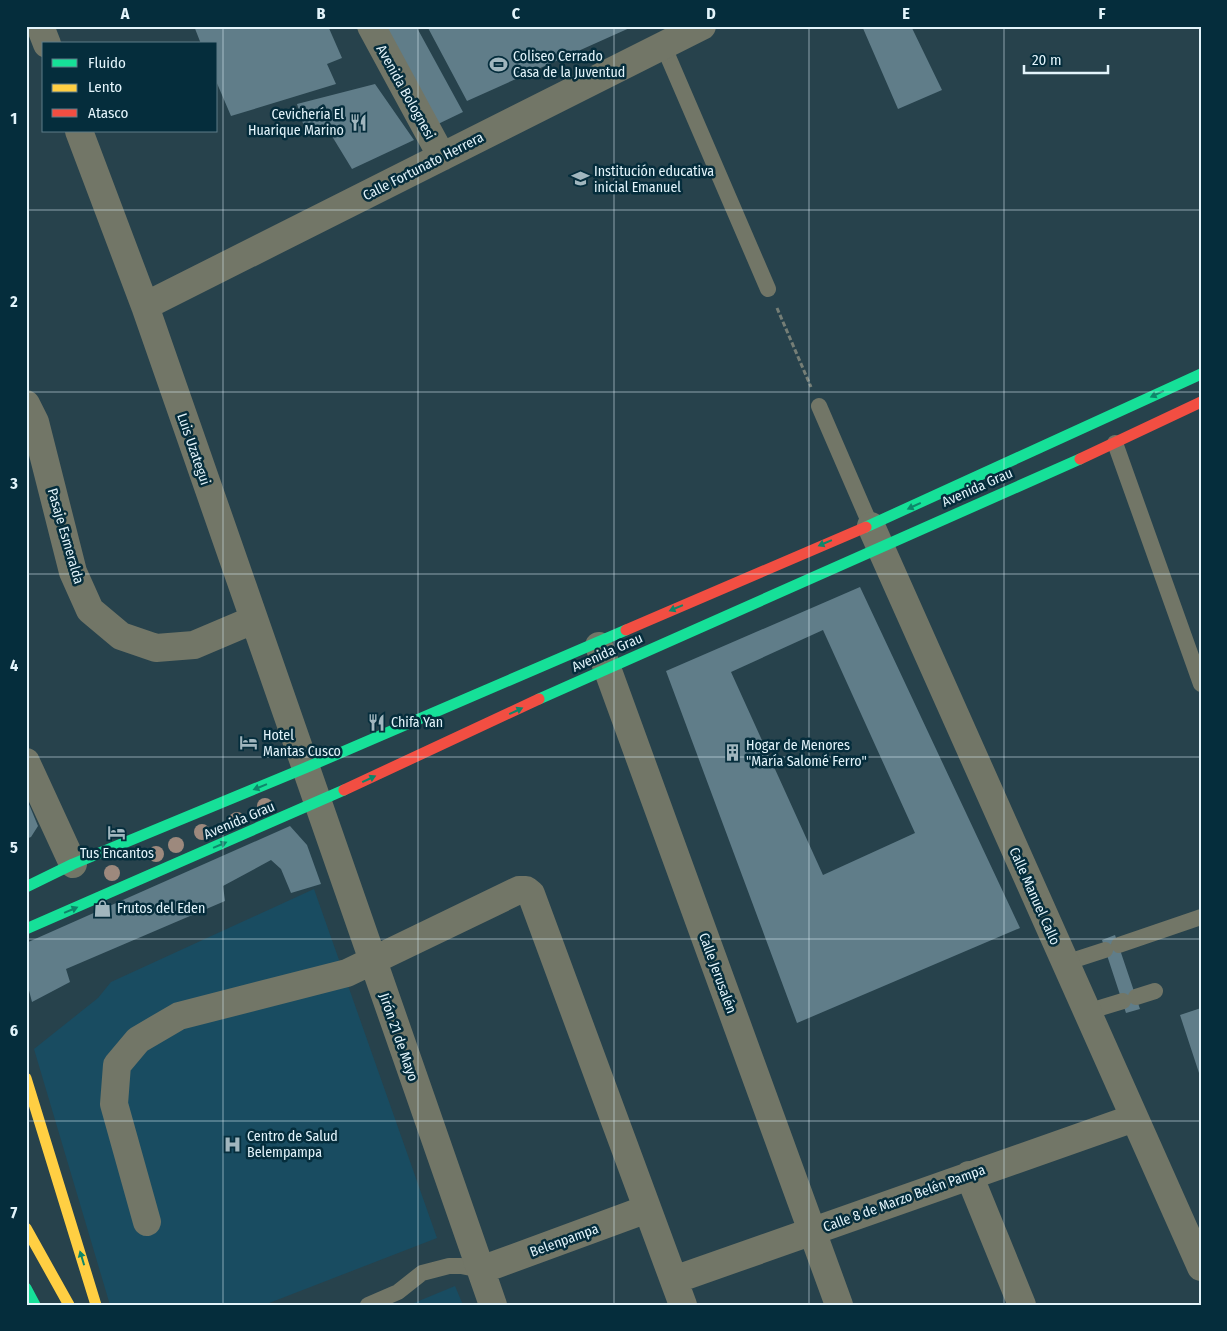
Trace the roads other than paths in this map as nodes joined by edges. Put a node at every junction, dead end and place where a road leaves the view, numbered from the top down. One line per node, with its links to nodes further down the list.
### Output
1 (40, 26): 4 (street)
2 (371, 26): 7 (street, Avenida Bolognesi)
3 (702, 26): 5 (street, Calle Fortunato Herrera)
4 (46, 42)
5 (663, 45): 7 (street, Calle Fortunato Herrera); 8 (lane)
6 (80, 132): 9 (street, Luis Uzategui)
7 (442, 157): 9 (street, Calle Fortunato Herrera)
8 (768, 289)
9 (145, 306): 16 (street, Luis Uzategui)
10 (1201, 374): 15 (main road, Avenida Grau, one-way to 15)
11 (1201, 402): 14 (main road, Avenida Grau)
12 (26, 404): 16 (street, Pasaje Esmeralda)
13 (819, 406): 15 (lane)
14 (1114, 443): 15 (main road, Avenida Grau); 19 (lane)
15 (875, 536): 17 (main road, Avenida Grau, one-way to 17); 18 (main road, Avenida Grau); 28 (street, Calle Manuel Callo)
16 (253, 620): 21 (street, Luis Uzategui)
17 (598, 642): 18 (street, Calle Jerusalén); 21 (main road, Avenida Grau)
18 (607, 668): 22 (main road, Avenida Grau, one-way to 18); 37 (street, Calle Jerusalén)
19 (1201, 684)
20 (26, 762): 23 (street)
21 (305, 768): 22 (street, Jirón 21 de Mayo); 23 (main road, Avenida Grau, one-way to 23)
22 (317, 803): 26 (main road, Avenida Grau, one-way to 22); 27 (street, Jirón 21 de Mayo)
23 (73, 864): 24 (main road, Avenida Grau)
24 (26, 887)
25 (1201, 917): 28 (lane)
26 (26, 929)
27 (373, 962): 34 (street); 35 (street); 39 (street, Jirón 21 de Mayo)
28 (1065, 963): 30 (street, Calle Manuel Callo)
29 (1155, 991): 30 (lane)
30 (1087, 1012): 32 (street, Calle Manuel Callo)
31 (26, 1078): 44 (main road, one-way to 31)
32 (1134, 1118): 33 (street, Calle 8 de Marzo Belén Pampa); 38 (street, Calle Manuel Callo)
33 (969, 1175): 37 (street, Calle 8 de Marzo Belén Pampa); 49 (street)
34 (647, 1209): 39 (street, Belenpampa); 40 (street)
35 (147, 1222)
36 (26, 1228): 43 (main road)
37 (812, 1231): 40 (street, Calle 8 de Marzo Belén Pampa); 48 (street, Calle Jerusalén)
38 (1201, 1267)
39 (481, 1270): 45 (lane); 46 (street, Jirón 21 de Mayo)
40 (674, 1280): 47 (street)
41 (26, 1288): 42 (main road)
42 (35, 1305)
43 (69, 1305)
44 (96, 1305)
45 (368, 1305)
46 (493, 1305)
47 (683, 1305)
48 (839, 1305)
49 (1022, 1305)

